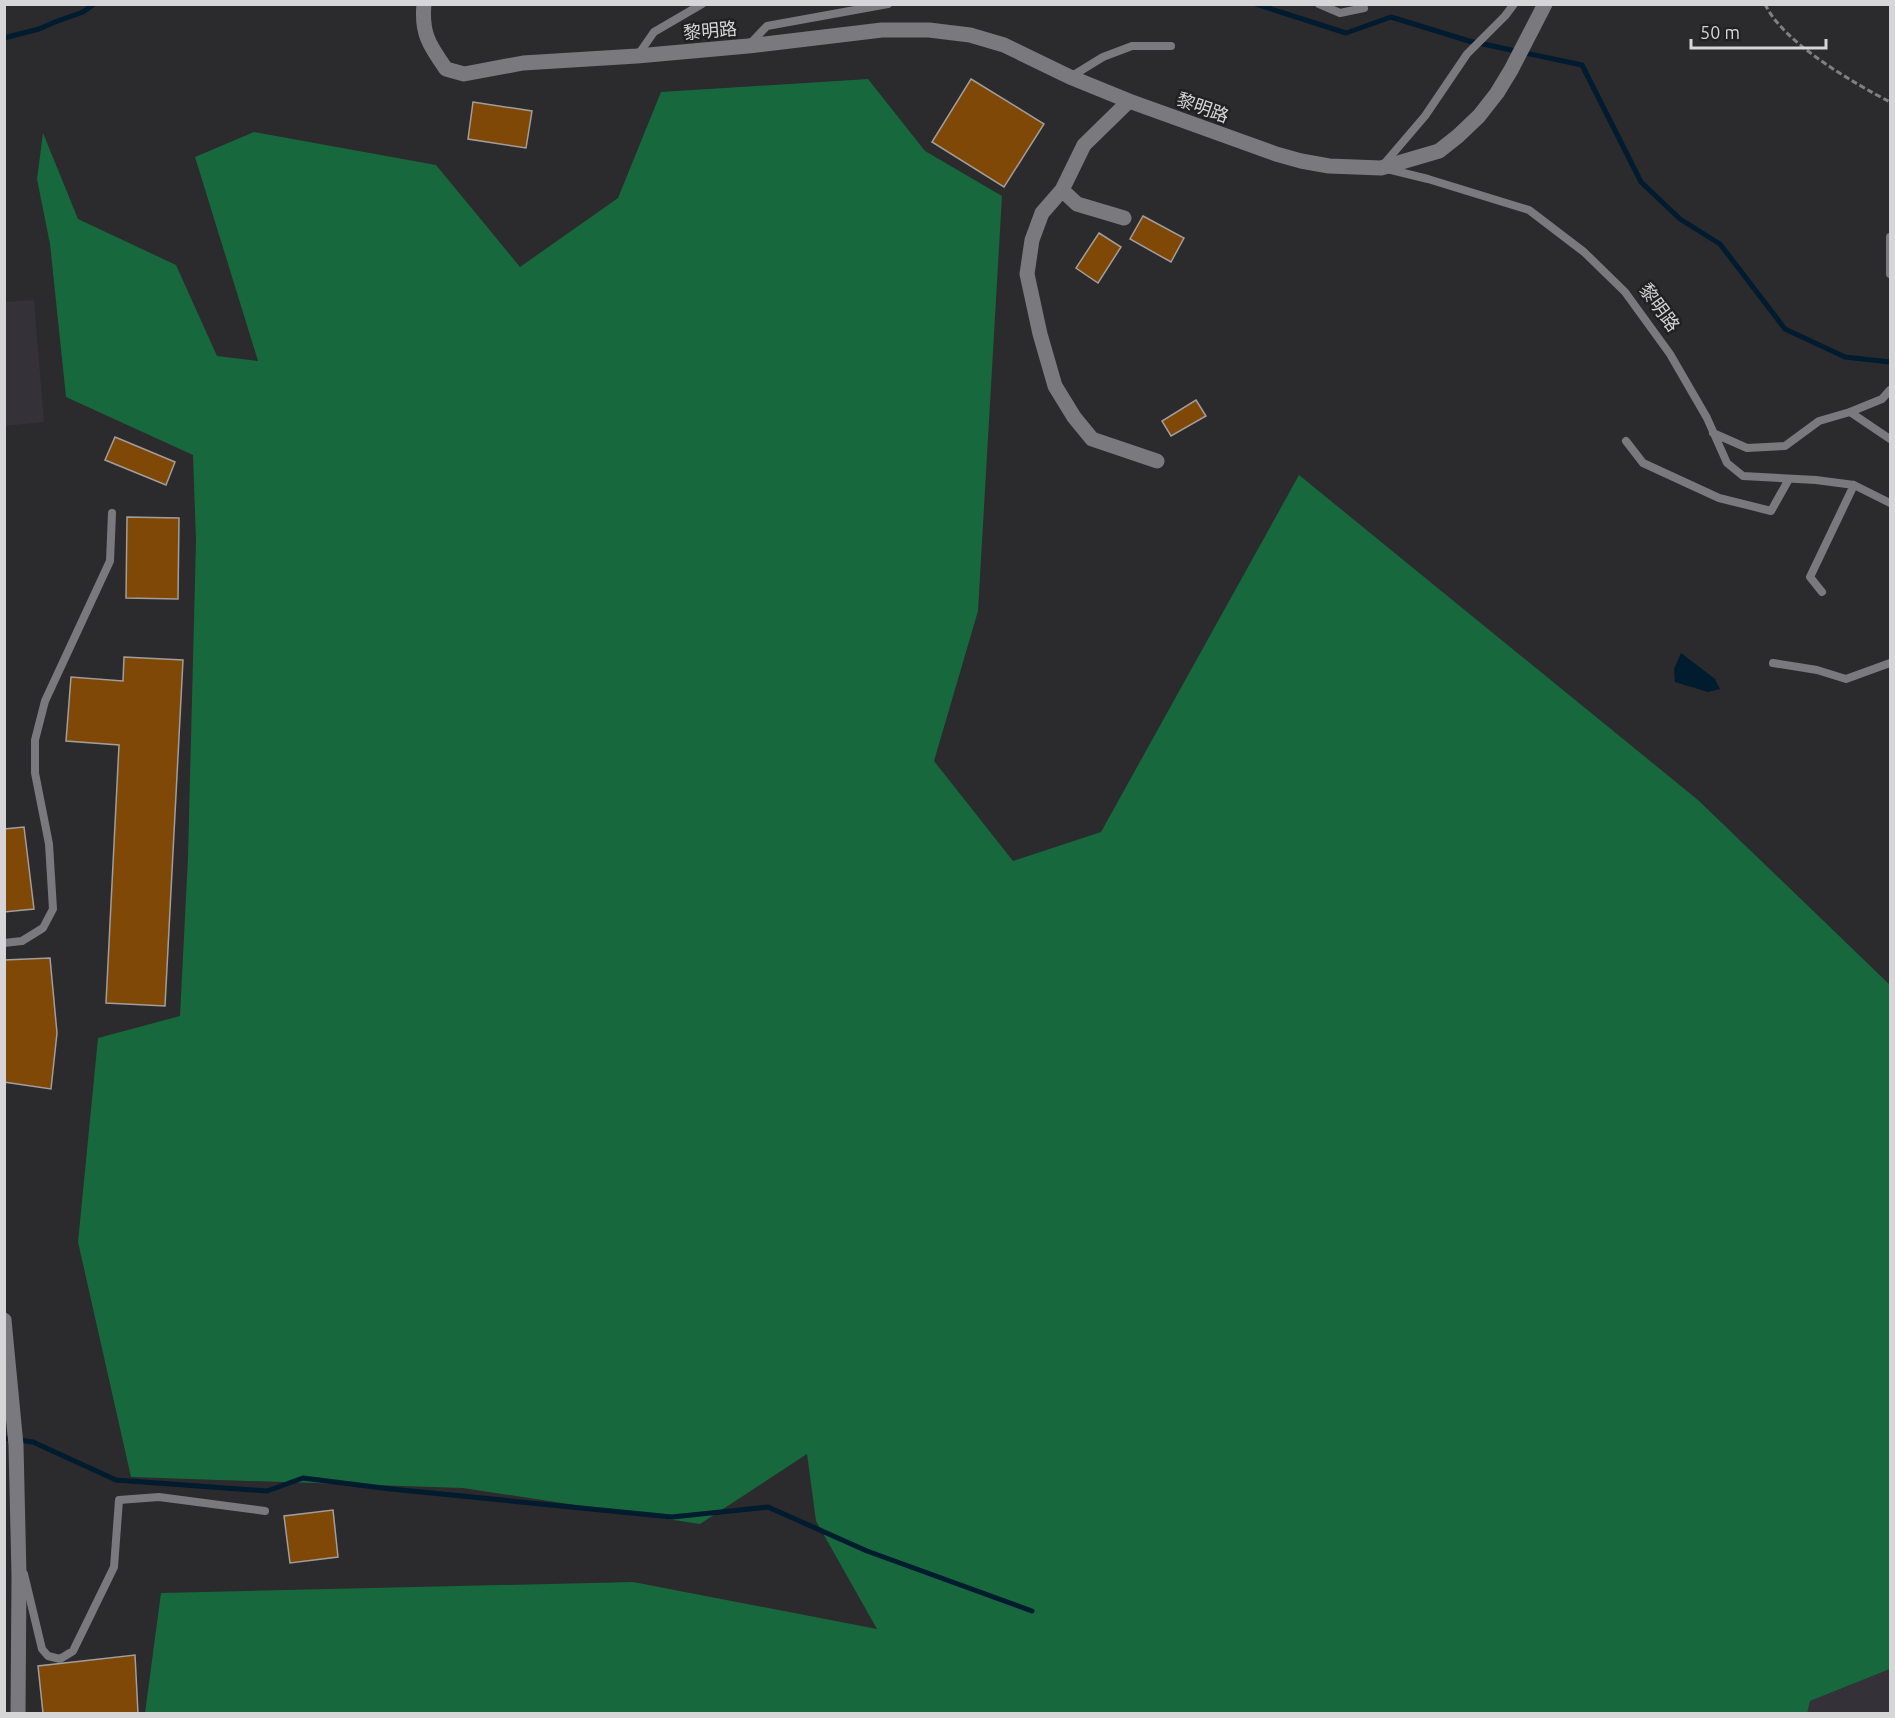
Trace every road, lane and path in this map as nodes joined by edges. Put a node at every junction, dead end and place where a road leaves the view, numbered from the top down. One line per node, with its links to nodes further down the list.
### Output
1 (424, 4): 11 (street, 黎明路)
2 (702, 4): 11 (lane)
3 (888, 4): 9 (lane)
4 (1319, 4): 8 (lane)
5 (1514, 4): 15 (lane)
6 (1545, 4): 15 (street)
7 (1765, 4): 14 (path)
8 (1364, 8)
9 (748, 46): 11 (street, 黎明路); 12 (street, 黎明路)
10 (1171, 46): 12 (lane)
11 (637, 56)
12 (1070, 77): 13 (street, 黎明路)
13 (1129, 101): 15 (street, 黎明路); 16 (street)
14 (1890, 102)
15 (1381, 168): 22 (lane, 黎明路)
16 (1062, 190): 17 (street); 25 (street)
17 (1124, 218)
18 (1890, 237): 19 (lane)
19 (1890, 274)
20 (1890, 390): 21 (lane)
21 (1850, 412): 22 (lane); 23 (lane)
22 (1713, 433): 26 (lane, 黎明路)
23 (1890, 438)
24 (1626, 441): 26 (lane)
25 (1157, 461)
26 (1789, 479): 27 (lane, 黎明路)
27 (1854, 485): 28 (lane, 黎明路); 30 (lane)
28 (1890, 503)
29 (112, 513): 33 (lane)
30 (1822, 592)
31 (1773, 663): 32 (lane)
32 (1890, 663)
33 (4, 943)
34 (4, 1320): 36 (street)
35 (265, 1511): 36 (lane)
36 (18, 1550): 37 (street)
37 (18, 1713)

